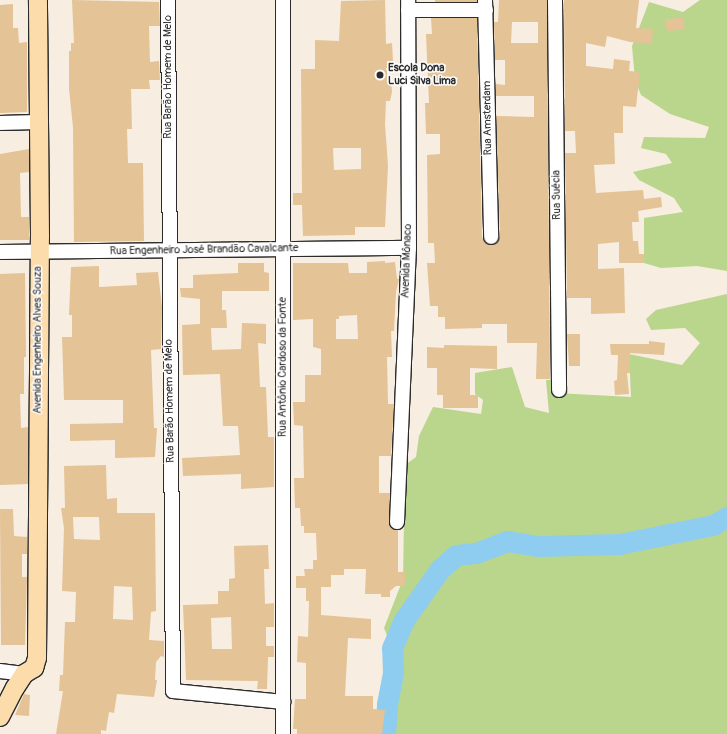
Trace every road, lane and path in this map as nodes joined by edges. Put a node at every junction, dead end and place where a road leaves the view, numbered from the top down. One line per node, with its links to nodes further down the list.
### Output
1 (38, 0): 7 (main road, Avenida Engenheiro Alves Souza)
2 (168, 0): 12 (street, Rua Barão Homem de Melo)
3 (283, 0): 11 (street, Rua Antônio Cardoso da Fonte)
4 (555, 0): 15 (street, Rua Suécia)
5 (408, 5): 6 (street); 10 (street, Avenida Mônaco)
6 (486, 5): 9 (street, Rua Amsterdam)
7 (40, 122): 8 (street); 14 (main road, Avenida Engenheiro Alves Souza)
8 (0, 123)
9 (491, 237)
10 (409, 248): 11 (street, Rua Engenheiro José Brandão Cavalcante); 16 (street, Avenida Mônaco)
11 (283, 249): 12 (street, Rua Engenheiro José Brandão Cavalcante); 19 (street, Rua Antônio Cardoso da Fonte)
12 (168, 250): 14 (street, Rua Engenheiro José Brandão Cavalcante); 19 (street, Rua Barão Homem de Melo)
13 (0, 252): 14 (street, Rua Engenheiro José Brandão Cavalcante)
14 (39, 252): 18 (main road, Avenida Engenheiro Alves Souza)
15 (559, 390)
16 (397, 522)
17 (0, 671): 18 (street)
18 (24, 674): 20 (main road, Avenida Engenheiro Alves Souza)
19 (283, 702): 21 (street, Rua Antônio Cardoso da Fonte)
20 (0, 717)
21 (283, 734)

